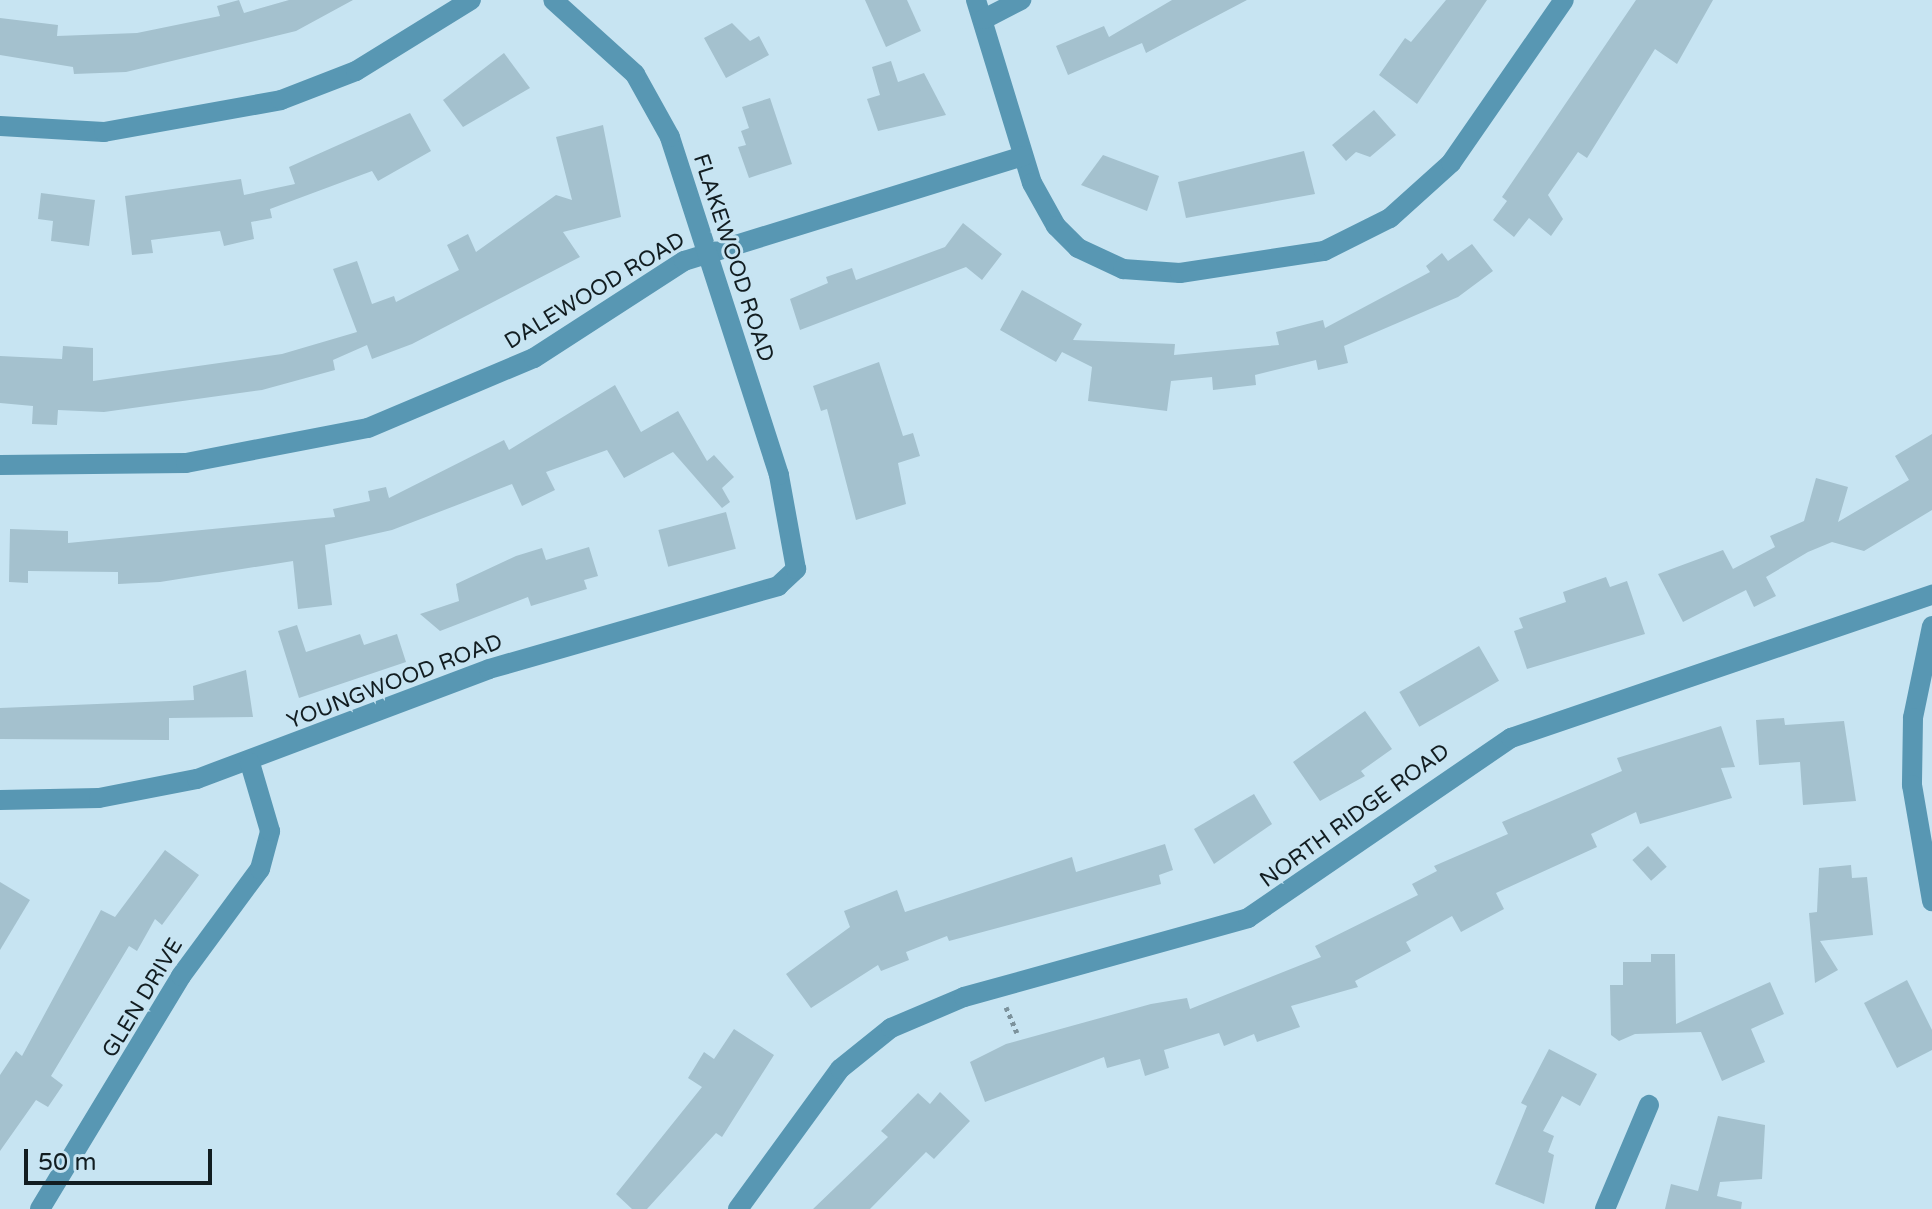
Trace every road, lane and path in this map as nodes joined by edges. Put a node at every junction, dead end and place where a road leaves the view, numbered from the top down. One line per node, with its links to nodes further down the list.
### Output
1 (471, 0): 6 (street)
2 (553, 0): 8 (street, FLAKEWOOD ROAD)
3 (1021, 0): 5 (street)
4 (1564, 0): 7 (street)
5 (980, 9): 7 (street)
6 (0, 126)
7 (1023, 156): 8 (street, DALEWOOD ROAD)
8 (709, 252): 9 (street, DALEWOOD ROAD); 10 (street, FLAKEWOOD ROAD)
9 (0, 465)
10 (796, 569): 13 (street, YOUNGWOOD ROAD)
11 (1932, 595): 18 (street, NORTH RIDGE ROAD)
12 (1932, 626): 15 (street)
13 (250, 763): 14 (street, YOUNGWOOD ROAD); 17 (street, GLEN DRIVE)
14 (0, 800)
15 (1932, 901)
16 (1649, 1105): 19 (street)
17 (40, 1209)
18 (738, 1209)
19 (1605, 1209)

